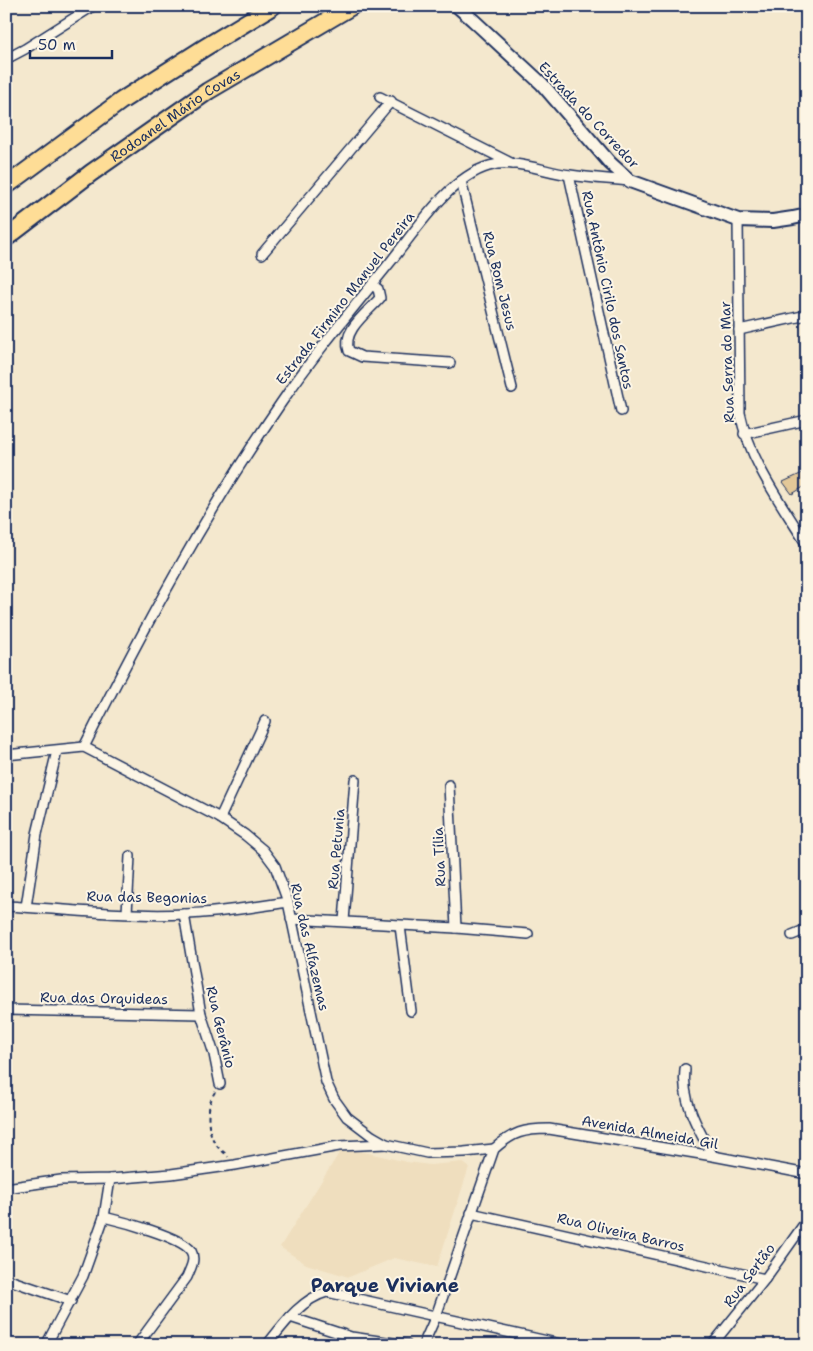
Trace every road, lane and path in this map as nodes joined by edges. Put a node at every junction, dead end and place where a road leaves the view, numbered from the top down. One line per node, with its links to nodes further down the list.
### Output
1 (93, 6): 5 (street)
2 (273, 6): 9 (highway)
3 (352, 6): 16 (highway, Rodoanel Mário Covas)
4 (457, 6): 13 (street, Estrada do Corredor)
5 (6, 59)
6 (380, 97): 7 (street)
7 (391, 101): 8 (street); 20 (street)
8 (513, 164): 10 (street, Estrada Firmino Manuel Pereira); 12 (street, Estrada Firmino Manuel Pereira)
9 (22, 174): 11 (highway); 14 (highway)
10 (569, 175): 13 (street, Estrada Firmino Manuel Pereira); 26 (street, Rua Antônio Cirilo dos Santos)
11 (6, 178)
12 (461, 181): 21 (street, Estrada Firmino Manuel Pereira); 25 (street, Rua Bom Jesus)
13 (630, 181): 17 (street, Estrada do Corredor)
14 (6, 186)
15 (807, 215): 17 (street, Estrada do Corredor)
16 (32, 217): 18 (highway, Rodoanel Mário Covas); 19 (highway)
17 (738, 220): 23 (street, Rua Serra do Mar)
18 (6, 238)
19 (6, 251)
20 (262, 254)
21 (372, 285): 24 (street); 31 (street, Estrada Firmino Manuel Pereira)
22 (807, 315): 23 (street)
23 (739, 330): 28 (street, Rua Serra do Mar)
24 (450, 363)
25 (512, 388)
26 (621, 411)
27 (807, 420): 28 (street)
28 (744, 434): 29 (street, Rua Serra do Mar)
29 (807, 545)
30 (265, 722): 36 (street)
31 (84, 746): 32 (street); 36 (street, Rua das Alfazemas)
32 (57, 751): 33 (street); 40 (street)
33 (6, 756)
34 (355, 780): 44 (street, Rua Petunia)
35 (449, 785): 46 (street, Rua Tília)
36 (220, 818): 38 (street, Rua das Alfazemas)
37 (130, 856): 41 (street)
38 (288, 902): 42 (street, Rua das Begonias); 43 (street, Rua das Alfazemas)
39 (6, 906): 40 (street, Rua das Begonias)
40 (26, 907): 41 (street, Rua das Begonias)
41 (127, 913): 42 (street, Rua das Begonias)
42 (184, 914): 52 (street, Rua Gerânio)
43 (291, 919): 44 (street); 55 (street, Rua das Alfazemas)
44 (344, 921): 45 (street)
45 (400, 926): 46 (street); 51 (street)
46 (456, 928): 48 (street)
47 (807, 929): 49 (street)
48 (528, 934)
49 (792, 935)
50 (6, 1010): 52 (street, Rua das Orquideas)
51 (411, 1011)
52 (201, 1014): 54 (street, Rua Gerânio)
53 (685, 1069): 57 (street)
54 (220, 1084): 58 (path, Rua Gerânio)
55 (386, 1144): 56 (street, Rua das Alfazemas); 58 (street)
56 (494, 1148): 57 (street, Avenida Almeida Gil); 62 (street)
57 (712, 1156): 59 (street, Avenida Almeida Gil)
58 (234, 1165): 60 (street)
59 (807, 1174)
60 (110, 1179): 61 (street); 63 (street)
61 (6, 1188)
62 (471, 1213): 66 (street, Rua Oliveira Barros); 68 (street)
63 (104, 1217): 67 (street); 71 (street)
64 (807, 1220): 66 (street, Rua Sertão)
65 (6, 1278): 67 (street)
66 (765, 1279): 76 (street, Rua Sertão)
67 (71, 1301): 70 (street)
68 (436, 1316): 69 (street); 74 (street); 75 (street)
69 (290, 1317): 72 (street); 73 (street)
70 (46, 1345)
71 (137, 1345)
72 (267, 1345)
73 (407, 1345)
74 (423, 1345)
75 (565, 1345)
76 (712, 1345)

